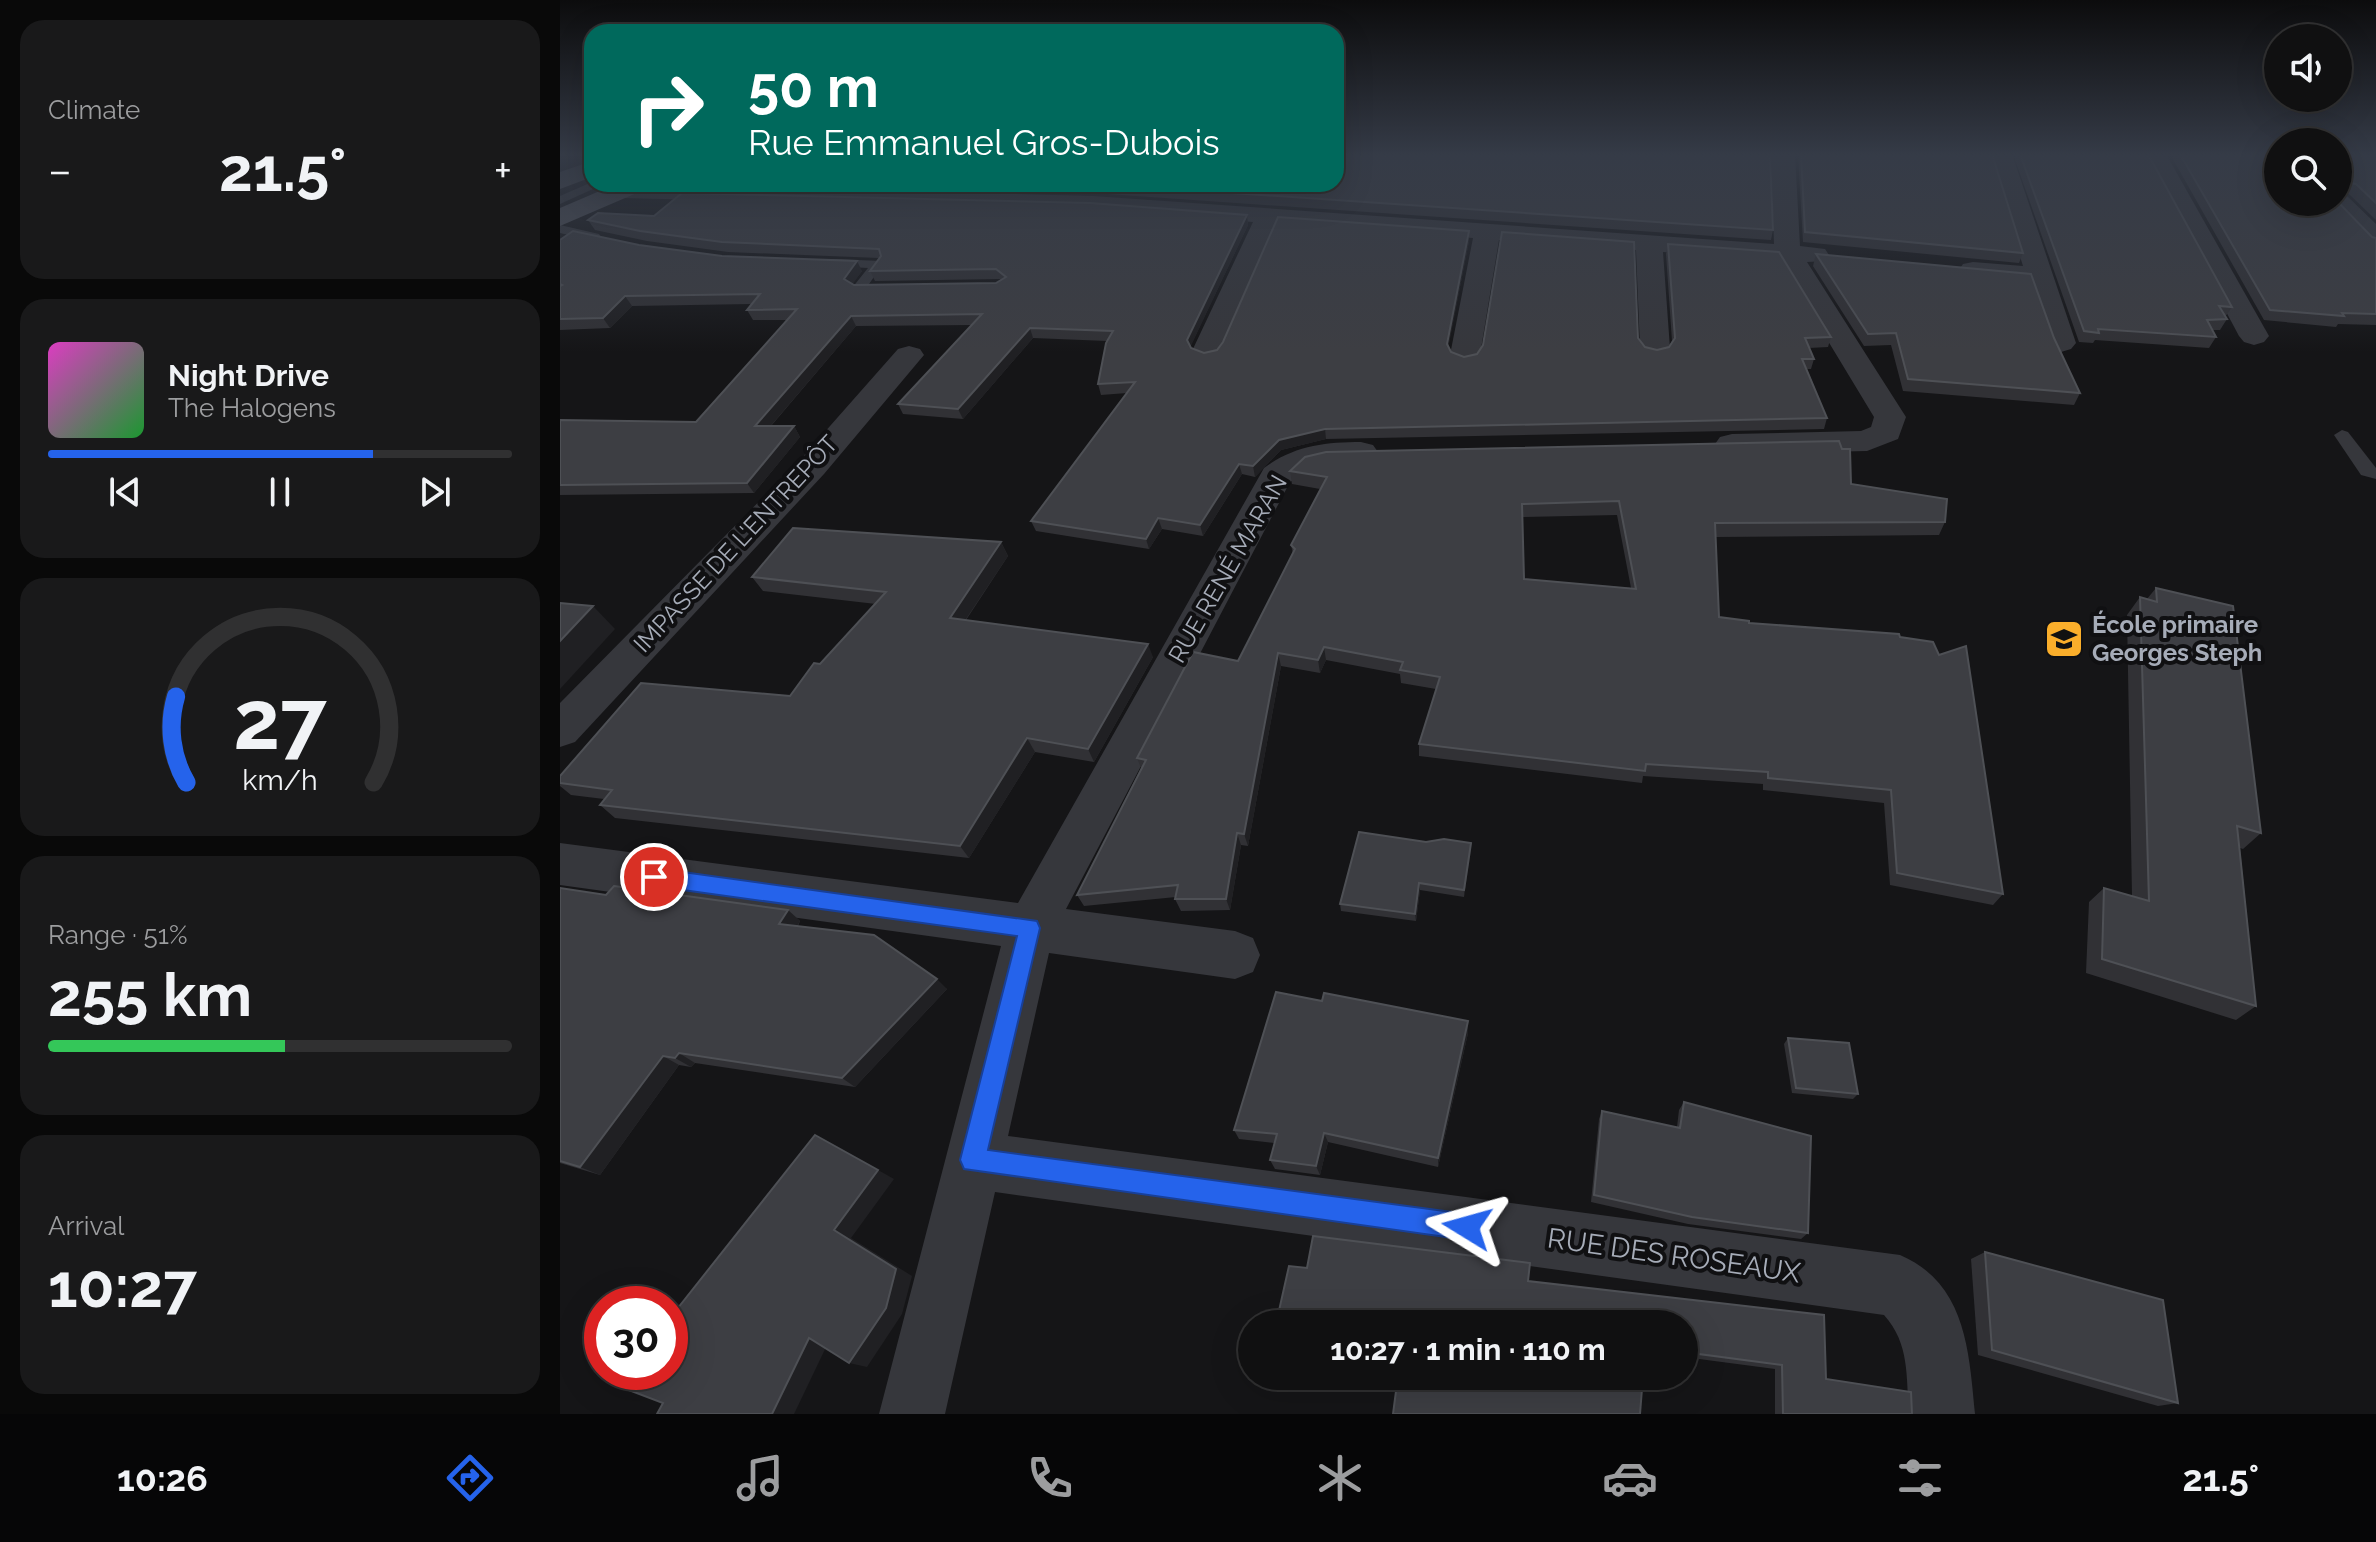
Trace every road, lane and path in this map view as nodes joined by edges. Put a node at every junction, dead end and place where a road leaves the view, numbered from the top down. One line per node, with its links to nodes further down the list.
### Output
1 (1267, 220): 21 (street)
2 (1333, 220): 8 (street)
3 (1786, 220): 12 (street)
4 (2022, 220): 16 (street)
5 (2190, 220): 18 (street)
6 (2357, 220): 10 (street)
7 (560, 229): 9 (lane)
8 (1487, 232): 11 (street); 23 (street)
9 (604, 239)
10 (2376, 239)
11 (1649, 243): 12 (street); 20 (street)
12 (1787, 252): 13 (street); 25 (street)
13 (1834, 257)
14 (818, 262): 17 (lane)
15 (1945, 267): 16 (street)
16 (2040, 276): 19 (street)
17 (890, 288)
18 (2254, 336)
19 (2061, 343)
20 (1655, 348)
21 (1207, 351)
22 (909, 355): 28 (street, IMPASSE DE L'ENTREPÔT)
23 (1465, 355)
24 (2342, 435): 27 (lane)
25 (1692, 444)
26 (1390, 451): 30 (street, RUE RENÉ MARAN)
27 (2376, 474)
28 (560, 730)
29 (560, 864): 30 (street)
30 (1030, 928): 31 (street); 32 (street, RUE RENÉ MARAN)
31 (1235, 955)
32 (973, 1160): 33 (street, RUE RENÉ MARAN); 34 (street, RUE DES ROSEAUX)
33 (912, 1414)
34 (1942, 1414)

